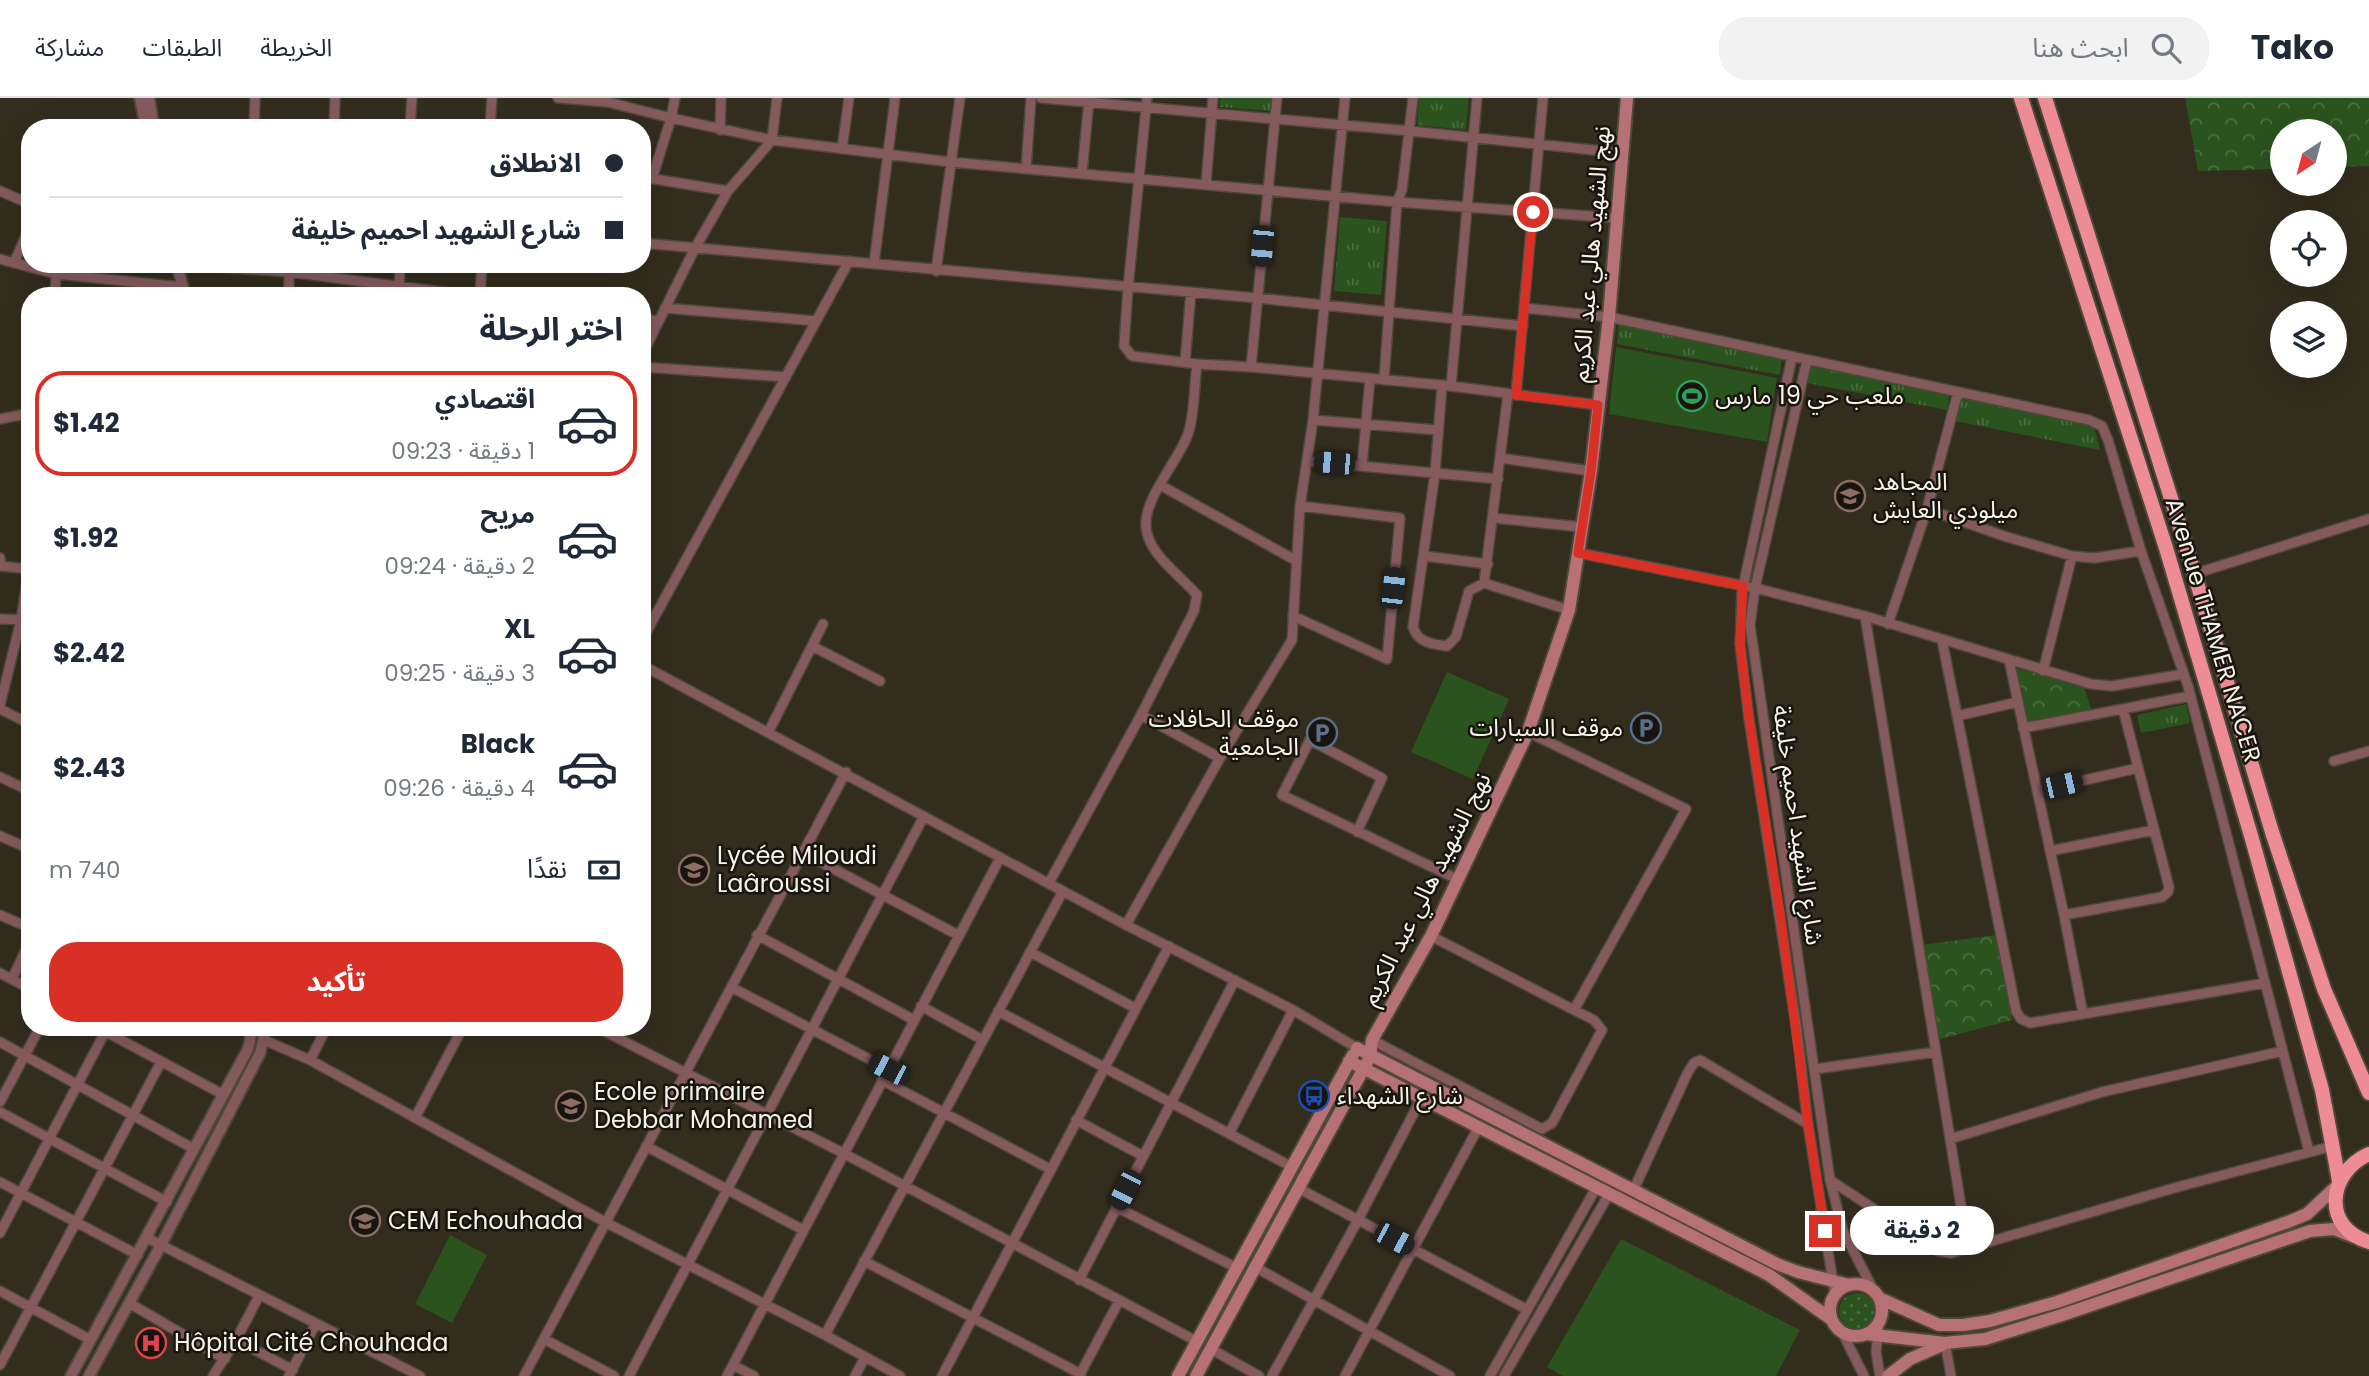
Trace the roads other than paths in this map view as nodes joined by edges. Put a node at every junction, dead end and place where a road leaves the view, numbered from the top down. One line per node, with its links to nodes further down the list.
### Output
1 (140, 98): 30 (street)
2 (149, 98): 31 (street)
3 (255, 98): 32 (street)
4 (335, 98): 33 (street)
5 (412, 98): 34 (street)
6 (492, 98): 35 (street)
7 (558, 98): 25 (street)
8 (674, 98): 29 (street)
9 (721, 98): 38 (street)
10 (777, 98): 41 (street)
11 (849, 98): 43 (street)
12 (895, 98): 45 (street)
13 (960, 98): 46 (street)
14 (1031, 98): 48 (street)
15 (1041, 98): 26 (street)
16 (1213, 98): 28 (street)
17 (1278, 98): 36 (street)
18 (1345, 98): 37 (street)
19 (1413, 98): 39 (street)
20 (1477, 98): 40 (street)
21 (1543, 98): 42 (street)
22 (1627, 98): 44 (main road, نهج الشهيد هالي عبد الكريم)
23 (2021, 98): 252 (highway, Avenue THAMER NACER)
24 (2045, 98): 130 (highway, Avenue THAMER NACER)
25 (602, 100): 29 (street)
26 (1088, 101): 27 (street); 49 (street)
27 (1147, 103): 28 (street); 50 (street)
28 (1211, 113): 36 (street); 52 (street)
29 (671, 118): 38 (street); 47 (street)
30 (148, 119)
31 (150, 119)
32 (254, 119)
33 (334, 119)
34 (411, 119)
35 (491, 119)
36 (1275, 119): 37 (street); 53 (street)
37 (1342, 126): 39 (street); 56 (street)
38 (720, 130): 41 (street)
39 (1410, 131): 40 (street); 58 (street)
40 (1473, 138): 42 (street); 59 (street)
41 (772, 140): 43 (street); 55 (street)
42 (1539, 144): 44 (street); 60 (street)
43 (842, 149): 45 (street)
44 (1622, 153): 61 (main road, نهج الشهيد هالي عبد الكريم)
45 (889, 154): 46 (street); 68 (street)
46 (950, 162): 48 (street); 70 (street)
47 (651, 168)
48 (1026, 169): 49 (street)
49 (1082, 173): 50 (street)
50 (1140, 178): 52 (street); 77 (street)
51 (651, 179): 55 (street)
52 (1206, 184): 53 (street)
53 (1269, 189): 56 (street); 79 (street)
54 (0, 191): 57 (street)
55 (728, 191): 64 (street)
56 (1334, 195): 58 (street); 80 (street)
57 (21, 200)
58 (1397, 202): 59 (street); 83 (street)
59 (1467, 208): 60 (street); 85 (street)
60 (1533, 212): 61 (street); 82 (street)
61 (1617, 218): 84 (main road, نهج الشهيد هالي عبد الكريم)
62 (651, 244): 64 (street)
63 (21, 247): 67 (street)
64 (695, 248): 66 (street); 81 (street)
65 (0, 259): 67 (street)
66 (849, 261): 68 (street); 88 (street)
67 (14, 263): 69 (street)
68 (874, 264): 70 (street)
69 (21, 265)
70 (936, 271): 77 (street)
71 (52, 273): 73 (street)
72 (313, 273): 76 (street)
73 (56, 274): 74 (street); 75 (street)
74 (55, 287)
75 (148, 287)
76 (380, 287)
77 (1128, 288): 78 (street); 93 (street)
78 (1191, 292): 79 (street); 93 (street)
79 (1257, 298): 80 (street); 95 (street)
80 (1323, 305): 83 (street); 97 (street)
81 (664, 308): 87 (street); 88 (street)
82 (1524, 308): 84 (street); 89 (street)
83 (1390, 312): 85 (street); 100 (street)
84 (1609, 317): 91 (street); 104 (main road, نهج الشهيد هالي عبد الكريم)
85 (1457, 318): 89 (street); 101 (street)
86 (651, 320): 87 (street)
87 (658, 321): 90 (street)
88 (816, 321): 98 (street)
89 (1523, 326): 103 (street)
90 (651, 336)
91 (1792, 357): 92 (street); 132 (street, شارع الشهيد احميم خليفة)
92 (1807, 360): 102 (street); 133 (street, شارع الشهيد احميم خليفة)
93 (1185, 362): 94 (street)
94 (1196, 364): 95 (street); 116 (street)
95 (1251, 367): 97 (street)
96 (651, 368): 98 (street)
97 (1317, 374): 99 (street); 107 (street)
98 (786, 377): 139 (street)
99 (1370, 379): 100 (street); 108 (street)
100 (1384, 380): 101 (street)
101 (1447, 386): 103 (street); 109 (street)
102 (1958, 392): 118 (street); 122 (street)
103 (1512, 394): 104 (street); 110 (street)
104 (1598, 405): 113 (main road, نهج الشهيد هالي عبد الكريم)
105 (21, 415): 106 (street)
106 (0, 419)
107 (1313, 420): 108 (street); 111 (street)
108 (1366, 424): 109 (street); 112 (street)
109 (1438, 430): 114 (street)
110 (1500, 458): 113 (street); 115 (street)
111 (1307, 461): 112 (street); 117 (street)
112 (1362, 466): 114 (street)
113 (1591, 471): 121 (main road, نهج الشهيد هالي عبد الكريم)
114 (1435, 473): 115 (street); 124 (street)
115 (1498, 479): 119 (street)
116 (1160, 485): 126 (street); 154 (street)
117 (1300, 506): 126 (street); 135 (street)
118 (1927, 509): 125 (street); 141 (street)
119 (1493, 519): 121 (street); 128 (street)
120 (2369, 519): 130 (street)
121 (1582, 527): 123 (main road, نهج الشهيد هالي عبد الكريم)
122 (2140, 551): 125 (street); 148 (street)
123 (1578, 553): 132 (street); 134 (main road, نهج الشهيد هالي عبد الكريم)
124 (1424, 556): 128 (street); 131 (street)
125 (2072, 556): 147 (street)
126 (1297, 561): 135 (street)
127 (0, 563): 129 (street)
128 (1488, 564): 131 (street)
129 (21, 567)
130 (2194, 574): 235 (highway, Avenue THAMER NACER)
131 (1484, 583): 134 (street)
132 (1743, 586): 133 (street); 246 (street, شارع الشهيد احميم خليفة)
133 (1755, 588): 136 (street); 230 (street, شارع الشهيد احميم خليفة)
134 (1569, 610): 159 (main road, نهج الشهيد هالي عبد الكريم)
135 (1293, 616): 161 (street)
136 (1866, 617): 141 (street); 222 (street)
137 (0, 619): 138 (street)
138 (21, 620)
139 (651, 624)
140 (822, 624): 144 (street)
141 (1888, 624): 143 (street)
142 (21, 637): 152 (street)
143 (1942, 640): 145 (street); 155 (street)
144 (812, 646): 149 (street); 158 (street)
145 (2008, 660): 147 (street); 151 (street)
146 (651, 670): 158 (street)
147 (2043, 671): 148 (street)
148 (2184, 674): 150 (street)
149 (880, 681)
150 (2190, 696): 153 (street); 194 (street)
151 (2018, 702): 155 (street); 157 (street)
152 (0, 707): 156 (street)
153 (2123, 709): 157 (street); 163 (street)
154 (1141, 715): 161 (street); 177 (street)
155 (1957, 716): 202 (street)
156 (21, 719)
157 (2023, 727): 167 (street)
158 (769, 731): 164 (street)
159 (1528, 732): 176 (main road, نهج الشهيد هالي عبد الكريم); 200 (street)
160 (2369, 751): 162 (street)
161 (1220, 758): 183 (street)
162 (2333, 761)
163 (2138, 768): 167 (street); 169 (street)
164 (846, 772): 168 (street); 174 (street)
165 (0, 777): 166 (street)
166 (21, 787)
167 (2037, 791): 173 (street)
168 (924, 816): 175 (street); 179 (street)
169 (2154, 830): 173 (street); 181 (street)
170 (1357, 832): 170 (street); 176 (street)
171 (0, 836): 172 (street)
172 (21, 845)
173 (2050, 851): 181 (street)
174 (802, 852): 179 (street); 184 (street)
175 (1000, 858): 177 (street); 185 (street)
176 (1459, 880): 186 (main road, نهج الشهيد هالي عبد الكريم)
177 (1049, 883): 178 (street)
178 (1063, 891): 183 (street); 188 (street)
179 (882, 895): 185 (street); 192 (street)
180 (0, 915): 182 (street)
181 (2064, 915): 202 (street)
182 (21, 924)
183 (1126, 925): 187 (street)
184 (757, 935): 192 (street); 196 (street)
185 (958, 936): 197 (street)
186 (1431, 936): 200 (street); 217 (main road, نهج الشهيد هالي عبد الكريم)
187 (1169, 946): 193 (street); 198 (street)
188 (1030, 952): 198 (street); 201 (street)
189 (21, 960): 191 (street)
190 (0, 973): 191 (street)
191 (12, 979): 195 (street)
192 (838, 979): 203 (street); 204 (street)
193 (1235, 981): 199 (street); 238 (street)
194 (2266, 983): 202 (street); 221 (street)
195 (21, 984)
196 (731, 987): 204 (street); 232 (street)
197 (921, 1006): 203 (street); 216 (street)
198 (1135, 1008): 228 (street)
199 (1293, 1010): 215 (street); 248 (street)
200 (1574, 1010): 217 (street)
201 (998, 1011): 216 (street); 228 (street)
202 (2082, 1014)
203 (914, 1020): 229 (street)
204 (811, 1030): 229 (street); 243 (street)
205 (35, 1036): 223 (street)
206 (98, 1036): 234 (street)
207 (112, 1036): 227 (street)
208 (251, 1036): 220 (street)
209 (260, 1036): 220 (street)
210 (264, 1036): 281 (street)
211 (273, 1036): 225 (street)
212 (322, 1036): 225 (street)
213 (458, 1036): 244 (street)
214 (613, 1036): 232 (street)
215 (1340, 1039): 219 (street); 226 (street)
216 (983, 1040): 241 (street)
217 (1372, 1040): 219 (main road); 224 (main road)
218 (0, 1042): 223 (street)
219 (1356, 1048): 224 (main road); 226 (main road)
220 (247, 1049): 236 (street)
221 (2283, 1051): 250 (street); 254 (street)
222 (1936, 1052): 230 (street); 250 (street)
223 (24, 1056): 234 (street); 239 (street)
224 (1370, 1057): 231 (main road); 268 (main road)
225 (310, 1060): 244 (street)
226 (1349, 1061): 231 (main road); 258 (main road)
227 (161, 1062): 236 (street); 242 (street)
228 (1105, 1066): 238 (street); 245 (street)
229 (888, 1069): 233 (street)
230 (1815, 1069): 261 (street, شارع الشهيد احميم خليفة)
231 (1362, 1070): 237 (main road); 265 (main road)
232 (686, 1074): 243 (street); 251 (street)
233 (882, 1080): 241 (street); 255 (street)
234 (77, 1085): 242 (street); 249 (street)
235 (2369, 1093)
236 (222, 1094): 253 (street)
237 (1421, 1099): 247 (main road); 273 (street)
238 (1171, 1101): 248 (street); 257 (street)
239 (0, 1102)
240 (0, 1112): 249 (street)
241 (944, 1114): 260 (street); 264 (street)
242 (132, 1115): 253 (street); 259 (street)
243 (767, 1116): 255 (street); 267 (street)
244 (415, 1118): 275 (street)
245 (1076, 1120): 257 (street); 260 (street)
246 (1808, 1124): 268 (street); 290 (street, شارع الشهيد احميم خليفة)
247 (1478, 1128): 266 (main road); 282 (street)
248 (1230, 1132): 258 (street)
249 (49, 1139): 259 (street); 269 (street)
250 (1950, 1139): 283 (street)
251 (646, 1146): 267 (street); 275 (street)
252 (2333, 1146): 254 (street); 263 (highway, Avenue THAMER NACER)
253 (194, 1149): 271 (street)
254 (2309, 1152): 283 (street)
255 (843, 1153): 264 (street); 276 (street)
256 (2369, 1154): 263 (highway)
257 (1143, 1156): 272 (street)
258 (1293, 1167): 288 (main road)
259 (103, 1168): 271 (street); 274 (street)
260 (1050, 1169): 280 (street)
261 (1830, 1180): 283 (street); 292 (street, شارع الشهيد احميم خليفة)
262 (0, 1182): 269 (street)
263 (2338, 1183): 279 (highway, Avenue THAMER NACER); 292 (main road)
264 (904, 1186): 280 (street); 285 (street)
265 (1298, 1188): 273 (street); 287 (main road)
266 (1596, 1188): 270 (main road); 299 (street)
267 (727, 1189): 276 (street); 286 (street)
268 (1633, 1191): 290 (main road)
269 (21, 1193): 274 (street); 277 (street)
270 (1609, 1194): 301 (main road); 340 (street)
271 (167, 1202): 278 (street)
272 (1116, 1207): 288 (street); 289 (street)
273 (1358, 1220): 282 (street); 294 (street)
274 (75, 1221): 284 (street); 298 (street)
275 (605, 1222): 286 (street); 308 (street)
276 (803, 1230): 297 (street)
277 (0, 1233)
278 (147, 1238): 281 (street); 284 (street)
279 (2367, 1242): 311 (main road)
280 (1011, 1244): 289 (street); 300 (street)
281 (160, 1245): 293 (street); 296 (street)
282 (1412, 1249): 299 (street); 303 (street)
283 (1968, 1250)
284 (138, 1255): 307 (street)
285 (864, 1261): 300 (street); 306 (street)
286 (689, 1265): 297 (street); 327 (street)
287 (1255, 1267): 294 (street); 312 (main road)
288 (1237, 1268): 310 (main road)
289 (1079, 1280): 295 (street)
290 (1834, 1288): 292 (main road); 301 (main road)
291 (0, 1291): 298 (street)
292 (1876, 1295): 304 (main road)
293 (259, 1296): 302 (street); 309 (street)
294 (1314, 1299): 303 (street); 336 (street)
295 (1119, 1301): 310 (street); 319 (street)
296 (129, 1303): 314 (street); 321 (street)
297 (765, 1304): 306 (street); 317 (street)
298 (30, 1307): 307 (street); 315 (street)
299 (1526, 1309): 339 (street)
300 (972, 1317): 319 (street); 332 (street)
301 (1832, 1319): 305 (main road)
302 (315, 1325): 316 (street); 318 (street)
303 (1369, 1330): 337 (street); 338 (street)
304 (1874, 1331): 305 (main road); 311 (main road); 342 (street)
305 (1842, 1332): 341 (street)
306 (825, 1335): 313 (street)
307 (91, 1339): 320 (street)
308 (544, 1339): 325 (street); 326 (street)
309 (236, 1340): 314 (street); 318 (street)
310 (1198, 1342): 333 (main road)
311 (1945, 1343): 343 (main road); 344 (street)
312 (1211, 1349): 334 (main road); 335 (street)
313 (865, 1357): 330 (street); 331 (street)
314 (225, 1359): 322 (street)
315 (0, 1365)
316 (397, 1365): 323 (street); 324 (street)
317 (733, 1365): 328 (street); 329 (street)
318 (291, 1373)
319 (1080, 1375)
320 (71, 1376)
321 (89, 1376)
322 (213, 1376)
323 (392, 1376)
324 (420, 1376)
325 (524, 1376)
326 (614, 1376)
327 (629, 1376)
328 (727, 1376)
329 (754, 1376)
330 (855, 1376)
331 (900, 1376)
332 (942, 1376)
333 (1178, 1376)
334 (1196, 1376)
335 (1259, 1376)
336 (1272, 1376)
337 (1345, 1376)
338 (1450, 1376)
339 (1490, 1376)
340 (1504, 1376)
341 (1864, 1376)
342 (1880, 1376)
343 (1888, 1376)
344 (1951, 1376)

